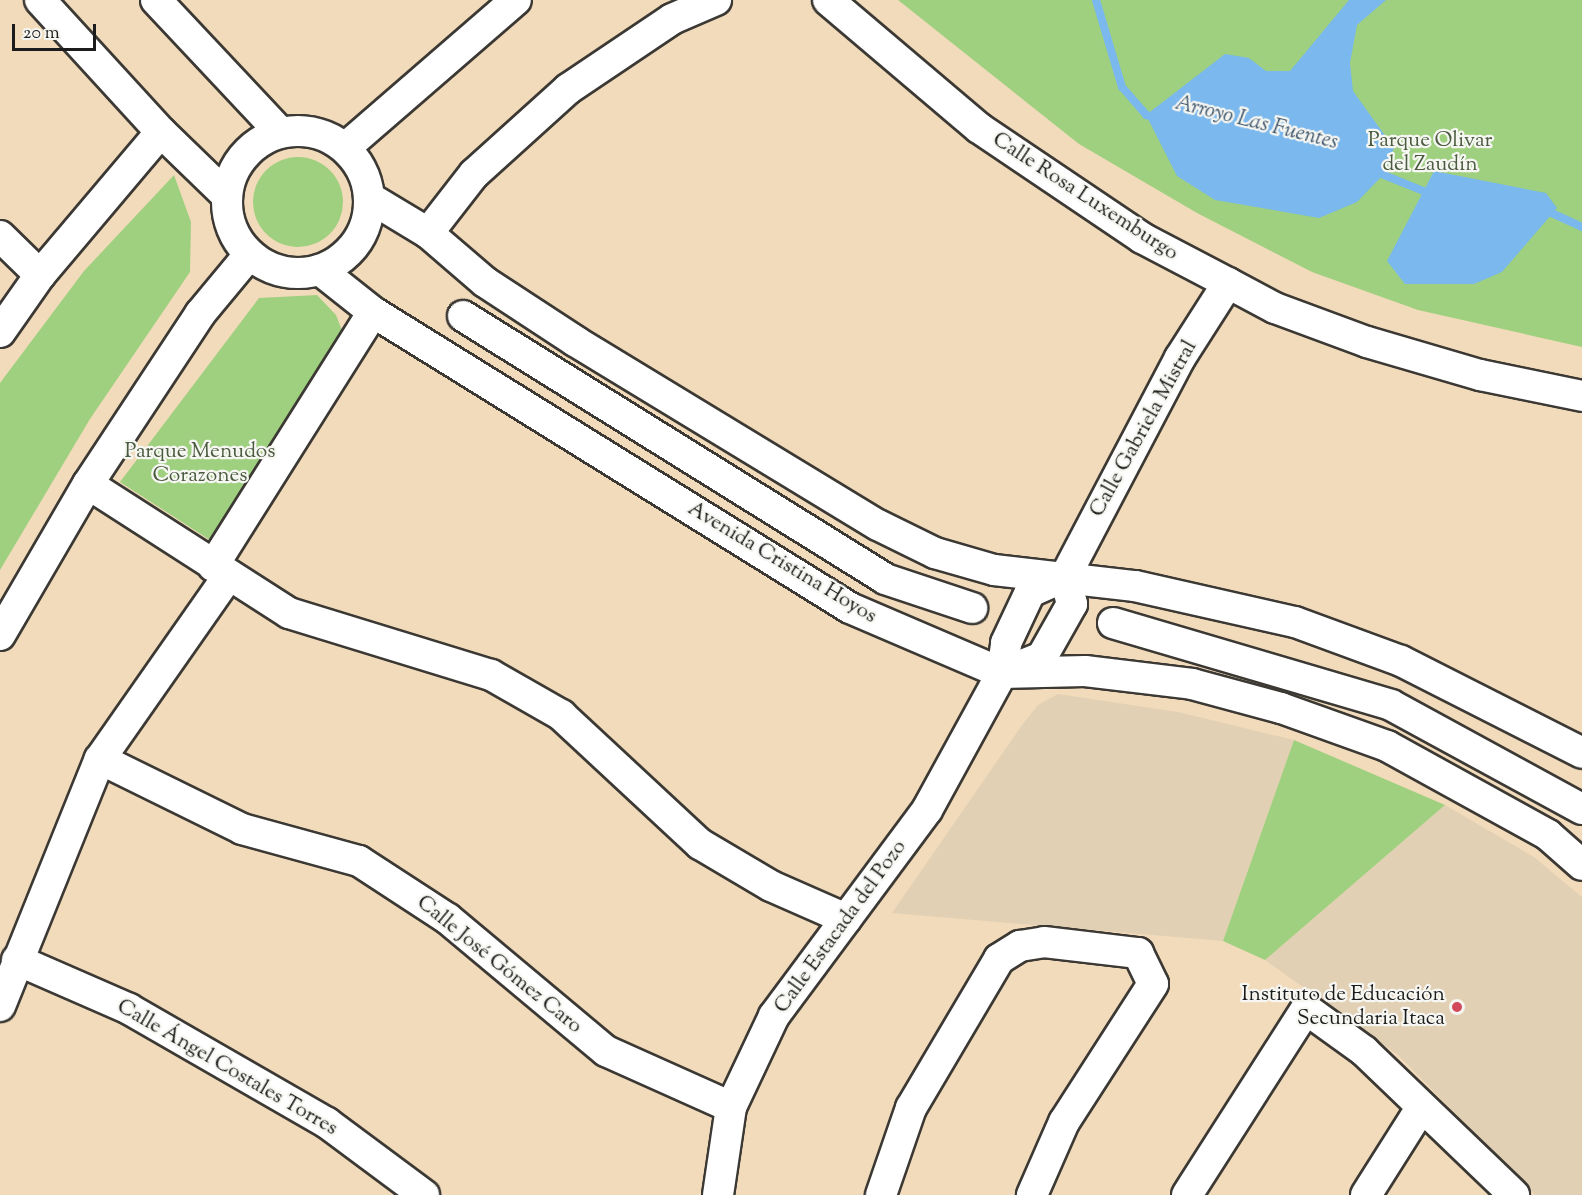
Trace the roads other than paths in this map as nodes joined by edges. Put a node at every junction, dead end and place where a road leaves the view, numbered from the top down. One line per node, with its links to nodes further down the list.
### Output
1 (40, 0): 6 (street)
2 (156, 0): 7 (street)
3 (516, 0): 8 (street)
4 (716, 0): 11 (street)
5 (828, 0): 16 (street, Calle Rosa Luxemburgo)
6 (161, 132): 9 (street); 15 (street)
7 (280, 132): 8 (street); 9 (street)
8 (345, 148): 10 (street)
9 (226, 195): 13 (street)
10 (370, 198): 11 (street); 14 (street)
11 (428, 233): 23 (street)
12 (0, 236): 15 (street)
13 (249, 255): 14 (street); 21 (street)
14 (320, 270): 17 (street, Avenida Cristina Hoyos)
15 (40, 275): 19 (street)
16 (1228, 283): 20 (street, Calle Rosa Luxemburgo); 23 (street, Calle Gabriela Mistral)
17 (373, 312): 22 (street); 27 (street, Avenida Cristina Hoyos)
18 (463, 316): 24 (street)
19 (0, 332)
20 (1582, 396)
21 (88, 484): 22 (street); 26 (street)
22 (221, 571): 29 (street); 32 (street)
23 (1065, 577): 27 (street); 27 (street); 28 (street)
24 (972, 608)
25 (1113, 623): 30 (street)
26 (0, 634)
27 (1002, 673): 31 (street, Avenida Cristina Hoyos); 32 (street, Calle Estacada del Pozo)
28 (1582, 753)
29 (100, 759): 33 (street); 35 (street, Calle José Gómez Caro)
30 (1582, 809)
31 (1582, 865)
32 (846, 919): 35 (street, Calle Estacada del Pozo)
33 (17, 960): 34 (street); 37 (street, Calle Ángel Costales Torres)
34 (0, 1006)
35 (730, 1107): 38 (street, Calle Estacada del Pozo)
36 (1421, 1107): 41 (street); 42 (street); 43 (street)
37 (424, 1195)
38 (718, 1195)
39 (880, 1195): 40 (street)
40 (1032, 1195)
41 (1188, 1195)
42 (1366, 1195)
43 (1514, 1195)

